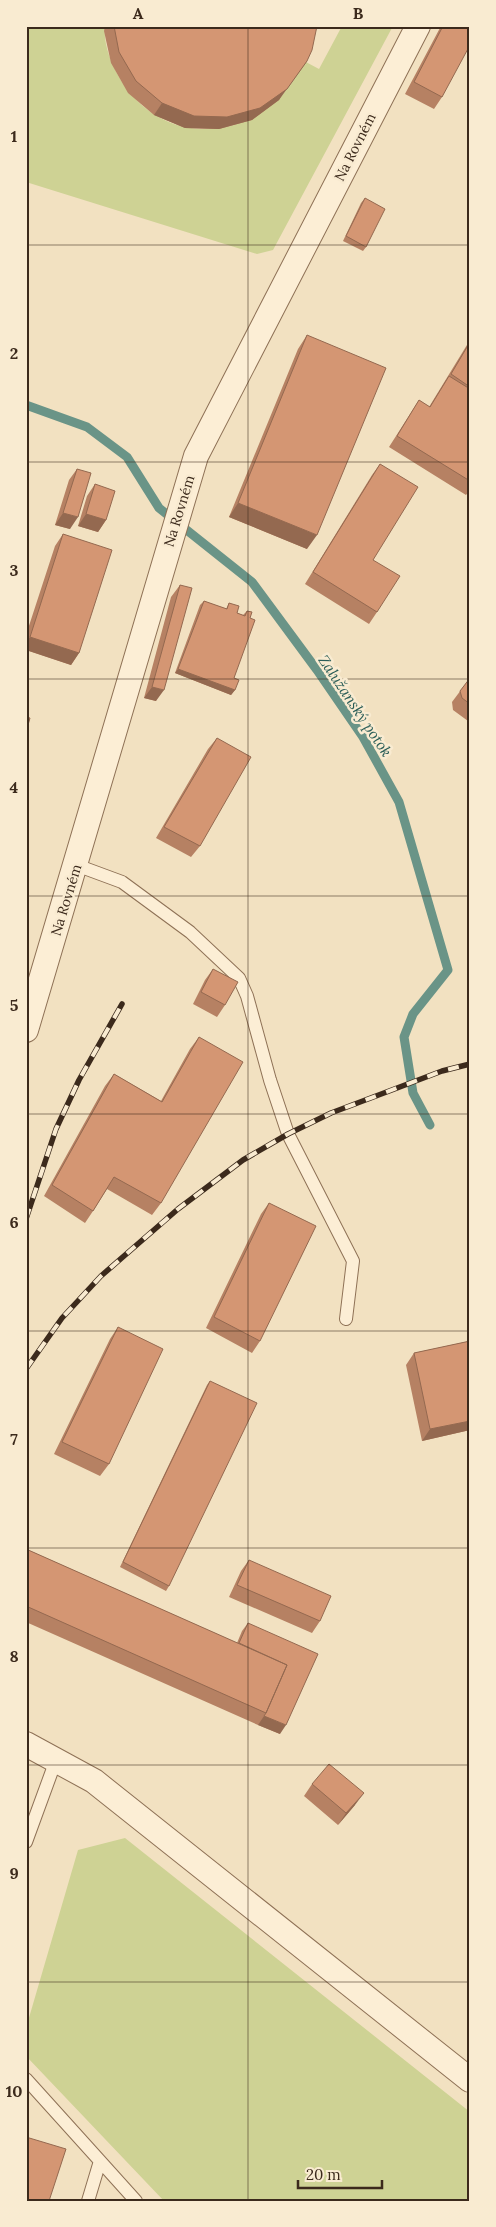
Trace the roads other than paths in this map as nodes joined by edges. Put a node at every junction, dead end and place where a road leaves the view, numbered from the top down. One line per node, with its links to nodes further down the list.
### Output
1 (418, 26): 2 (street, Na Rovném)
2 (76, 865): 3 (street, Na Rovném); 4 (lane)
3 (26, 1030)
4 (346, 1319)
5 (26, 1744): 6 (street)
6 (56, 1760): 7 (lane); 9 (street)
7 (26, 1842)
8 (26, 2078): 10 (lane)
9 (470, 2080)
10 (100, 2161): 11 (lane); 12 (lane)
11 (88, 2201)
12 (136, 2201)

